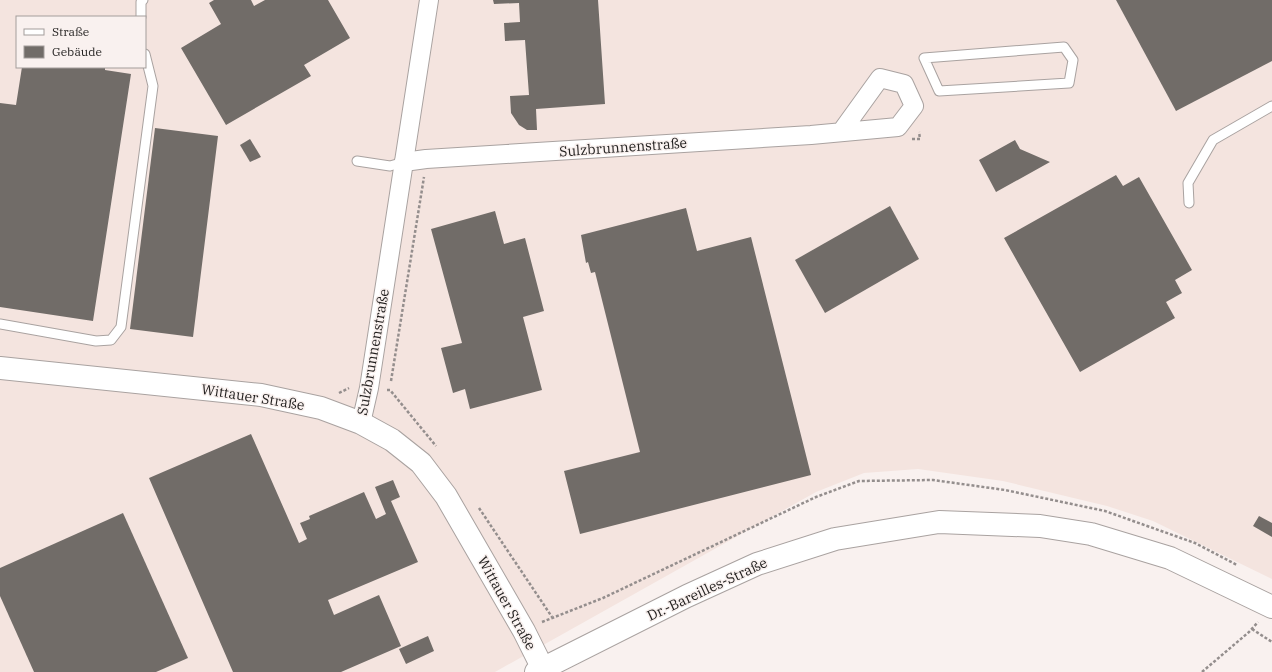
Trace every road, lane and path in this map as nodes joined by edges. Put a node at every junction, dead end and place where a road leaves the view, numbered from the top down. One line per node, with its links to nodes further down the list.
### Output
1 (143, 0): 3 (lane)
2 (429, 0): 9 (street, Sulzbrunnenstraße)
3 (141, 16)
4 (146, 58): 11 (lane)
5 (924, 58): 5 (lane)
6 (1272, 106): 10 (lane)
7 (841, 132): 9 (street, Sulzbrunnenstraße)
8 (357, 161): 9 (lane)
9 (404, 162): 13 (street, Sulzbrunnenstraße)
10 (1189, 203)
11 (0, 324)
12 (0, 368): 15 (main road, Wittauer Straße)
13 (369, 388): 14 (path); 15 (street, Sulzbrunnenstraße); 16 (path)
14 (337, 395)
15 (361, 423): 22 (main road, Wittauer Straße)
16 (438, 450)
17 (478, 507): 19 (path)
18 (1272, 606): 20 (path); 22 (main road, Dr.-Bareilles-Straße)
19 (552, 617)
20 (1252, 629): 21 (path); 23 (path)
21 (1272, 642)
22 (539, 670)
23 (1202, 672)

